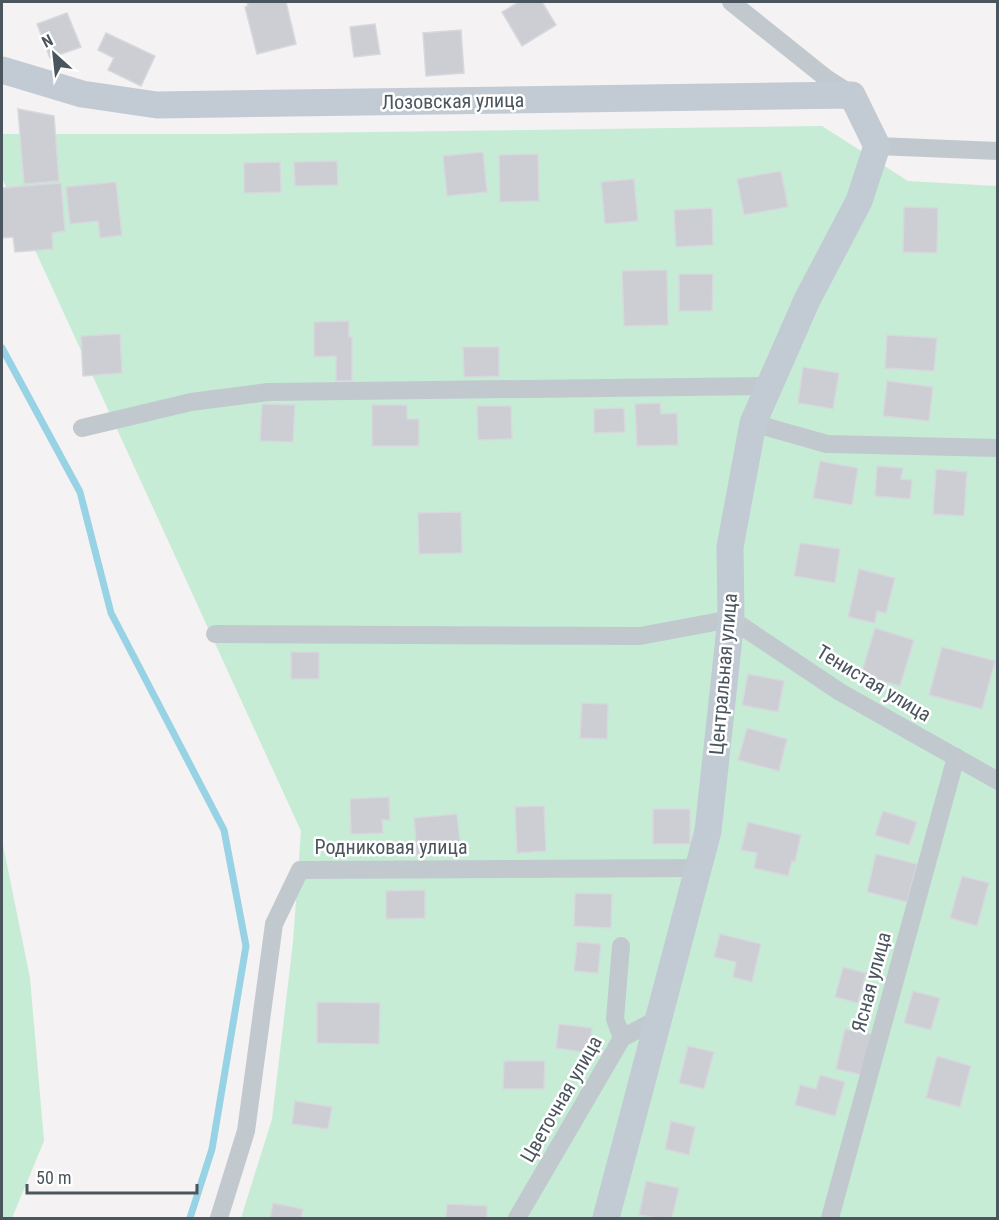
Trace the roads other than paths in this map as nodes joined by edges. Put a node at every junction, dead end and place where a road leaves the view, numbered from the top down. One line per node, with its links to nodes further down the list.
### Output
1 (731, 2): 3 (street)
2 (2, 70): 3 (main road, Лозовская улица)
3 (852, 95): 4 (main road)
4 (877, 146): 5 (street); 6 (main road, Центральная улица)
5 (998, 151)
6 (769, 386): 7 (main road, Центральная улица); 8 (street)
7 (753, 423): 9 (street); 10 (main road, Центральная улица)
8 (81, 428)
9 (998, 448)
10 (731, 619): 11 (street); 12 (street, Тенистая улица); 14 (main road, Центральная улица)
11 (216, 634)
12 (956, 757): 13 (street, Тенистая улица); 21 (street, Ясная улица)
13 (998, 781)
14 (699, 868): 16 (main road, Центральная улица); 18 (street, Родниковая улица)
15 (621, 946): 17 (street)
16 (660, 1018): 17 (street, Цветочная улица); 20 (main road, Центральная улица)
17 (622, 1038): 19 (street, Цветочная улица)
18 (219, 1218)
19 (517, 1218)
20 (606, 1218)
21 (830, 1218)

